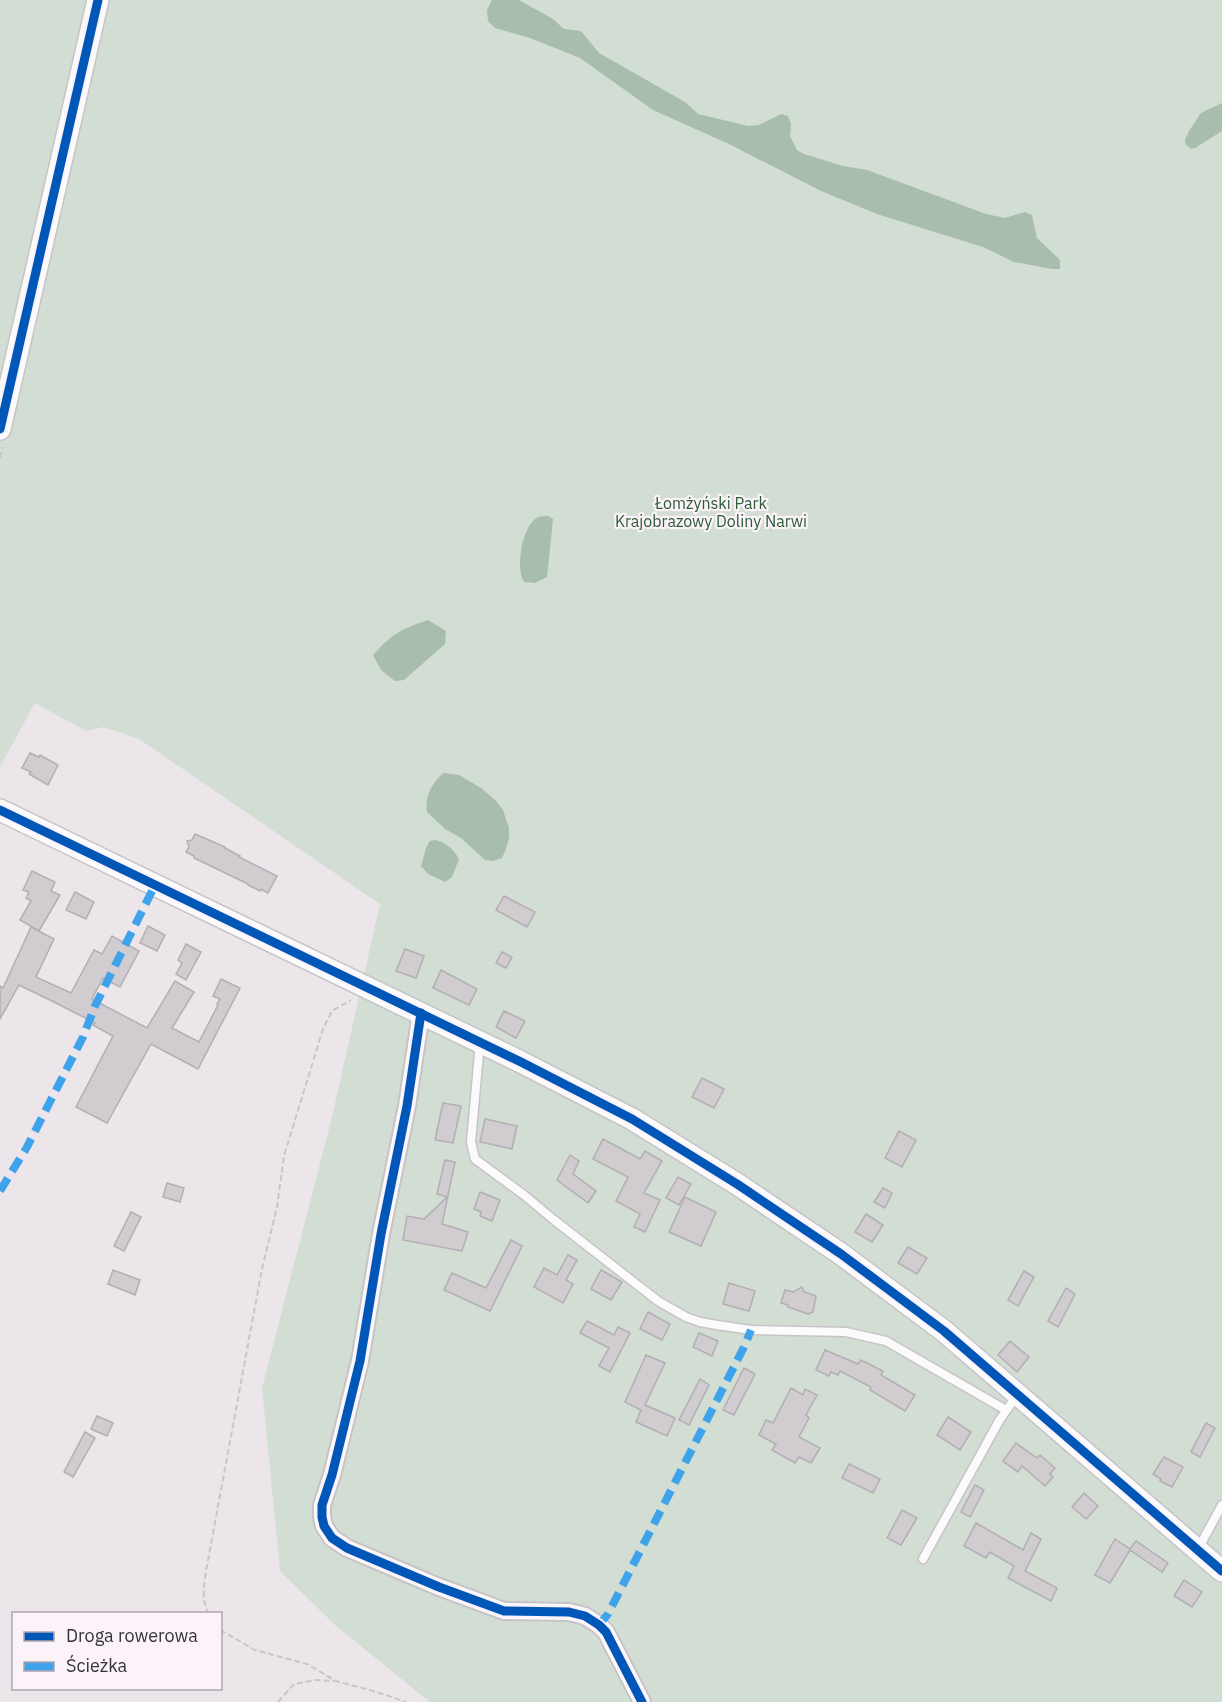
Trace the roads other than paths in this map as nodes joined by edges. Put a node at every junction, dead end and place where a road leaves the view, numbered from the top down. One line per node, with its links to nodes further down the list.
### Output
1 (98, 0): 2 (street)
2 (0, 429)
3 (0, 810): 4 (street)
4 (421, 1013): 5 (street); 11 (street)
5 (480, 1042): 6 (street); 6 (lane)
6 (1012, 1402): 8 (street); 9 (lane)
7 (1222, 1505): 8 (lane)
8 (1198, 1550): 10 (street)
9 (923, 1559)
10 (1222, 1571)
11 (642, 1702)

